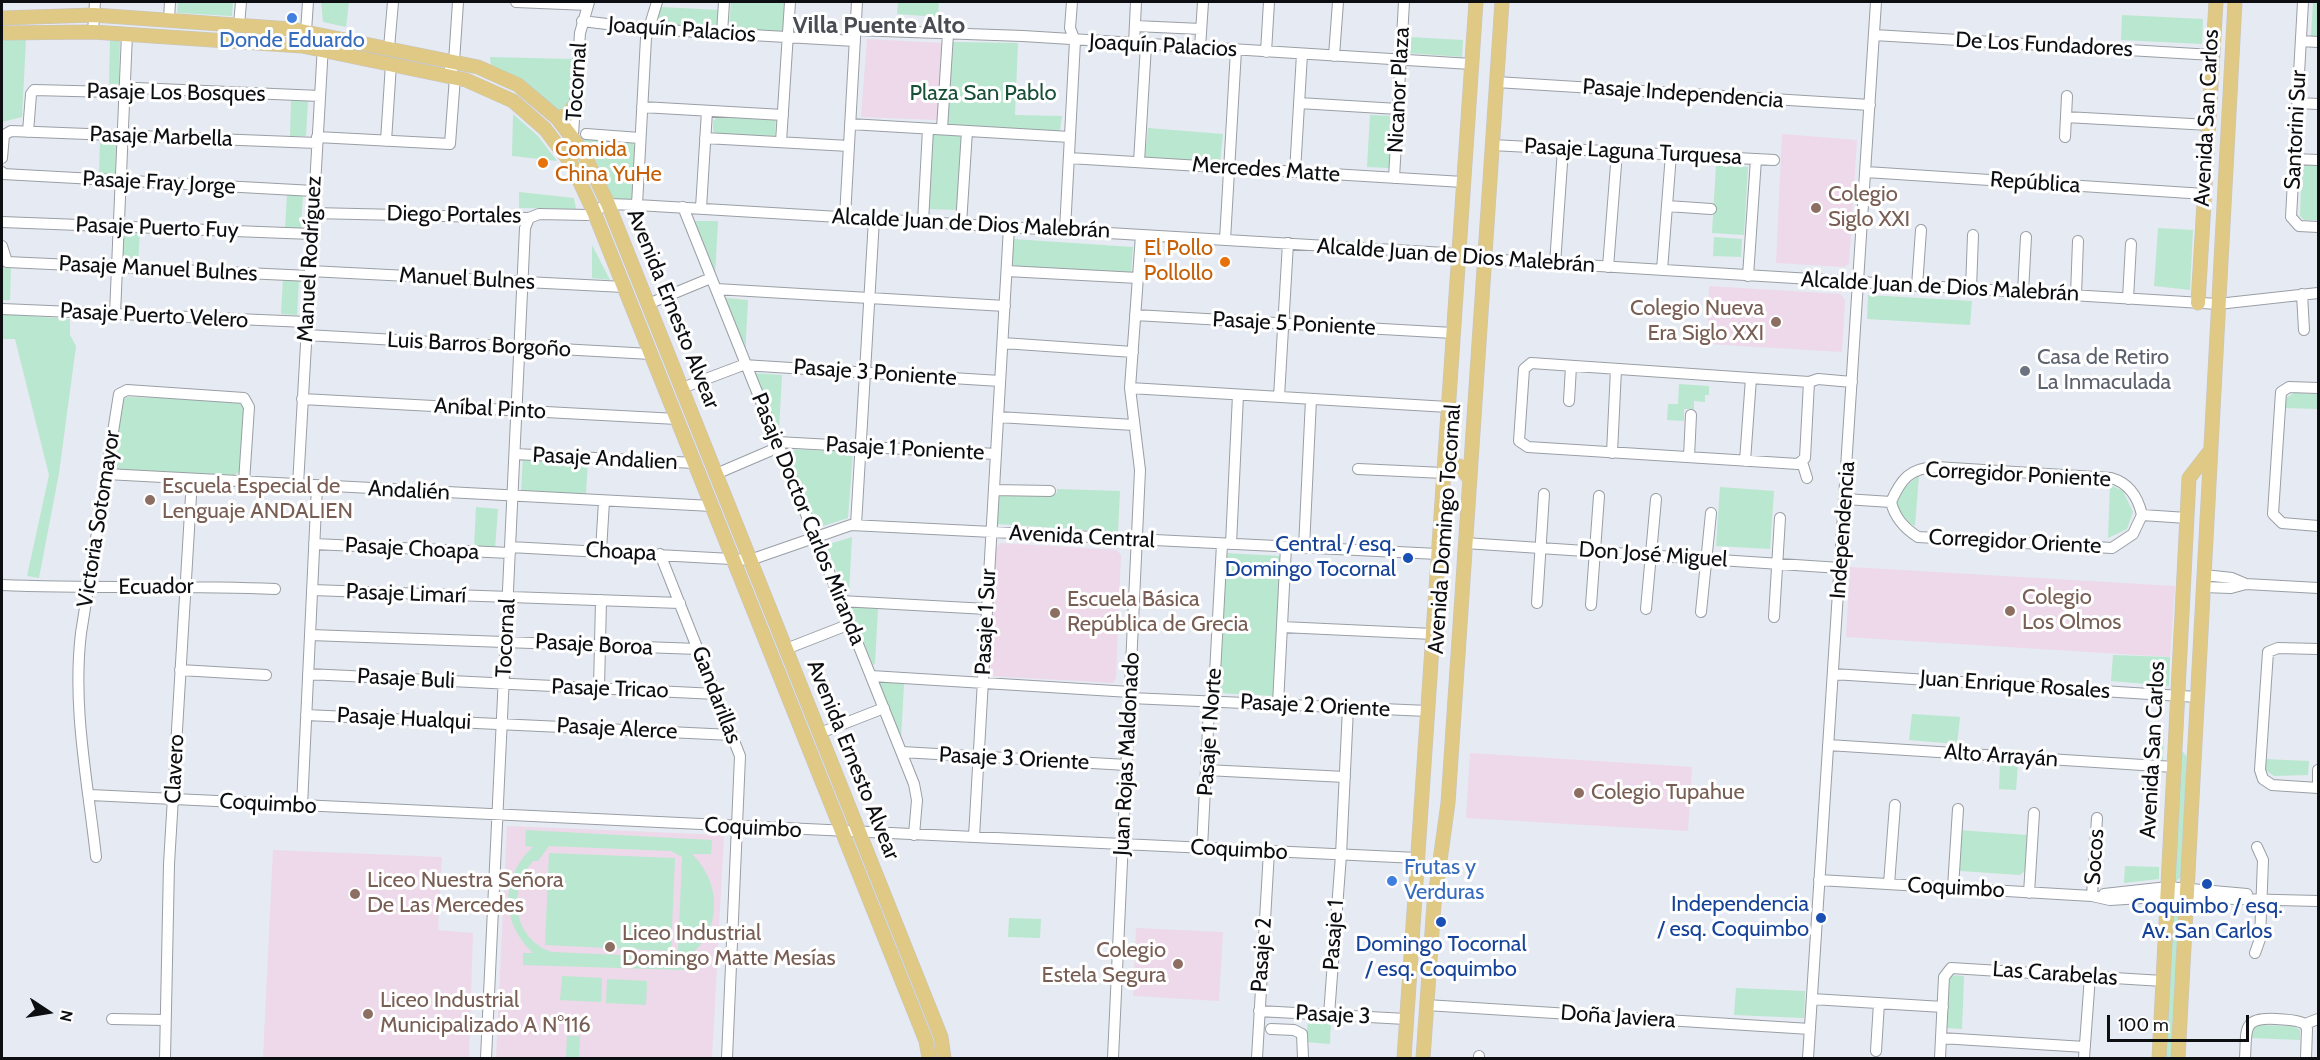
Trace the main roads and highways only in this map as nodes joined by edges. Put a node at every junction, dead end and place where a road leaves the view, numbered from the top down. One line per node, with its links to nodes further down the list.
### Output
1 (1476, 2): 15 (main road, Avenida Domingo Tocornal)
2 (1502, 2): 16 (main road, Avenida Domingo Tocornal)
3 (2216, 2): 11 (main road, Avenida San Carlos)
4 (2235, 2): 10 (main road, Avenida San Carlos)
5 (95, 8): 6 (main road, Avenida Ernesto Alvear); 9 (main road, Avenida Ernesto Alvear)
6 (2, 18)
7 (2, 33): 20 (main road, Avenida Ernesto Alvear)
8 (575, 105): 9 (main road)
9 (557, 118): 19 (main road, Avenida Ernesto Alvear)
10 (2222, 237): 11 (main road, Avenida San Carlos); 12 (main road, Avenida San Carlos)
11 (2205, 239): 12 (main road); 13 (main road, Avenida San Carlos)
12 (2220, 265): 14 (main road, Avenida San Carlos)
13 (2198, 303)
14 (2210, 452): 25 (main road, Avenida San Carlos); 26 (main road, Avenida San Carlos)
15 (1443, 473): 16 (main road); 17 (main road, Avenida Domingo Tocornal)
16 (1469, 478): 18 (main road, Avenida Domingo Tocornal)
17 (1434, 618): 18 (main road); 21 (main road, Avenida Domingo Tocornal)
18 (1460, 620): 22 (main road, Avenida Domingo Tocornal)
19 (941, 1037): 20 (main road); 24 (main road, Avenida Ernesto Alvear)
20 (926, 1041): 23 (main road, Avenida Ernesto Alvear)
21 (1404, 1055): 22 (main road)
22 (1423, 1056)
23 (929, 1059)
24 (944, 1059)
25 (2158, 1059)
26 (2178, 1059)

